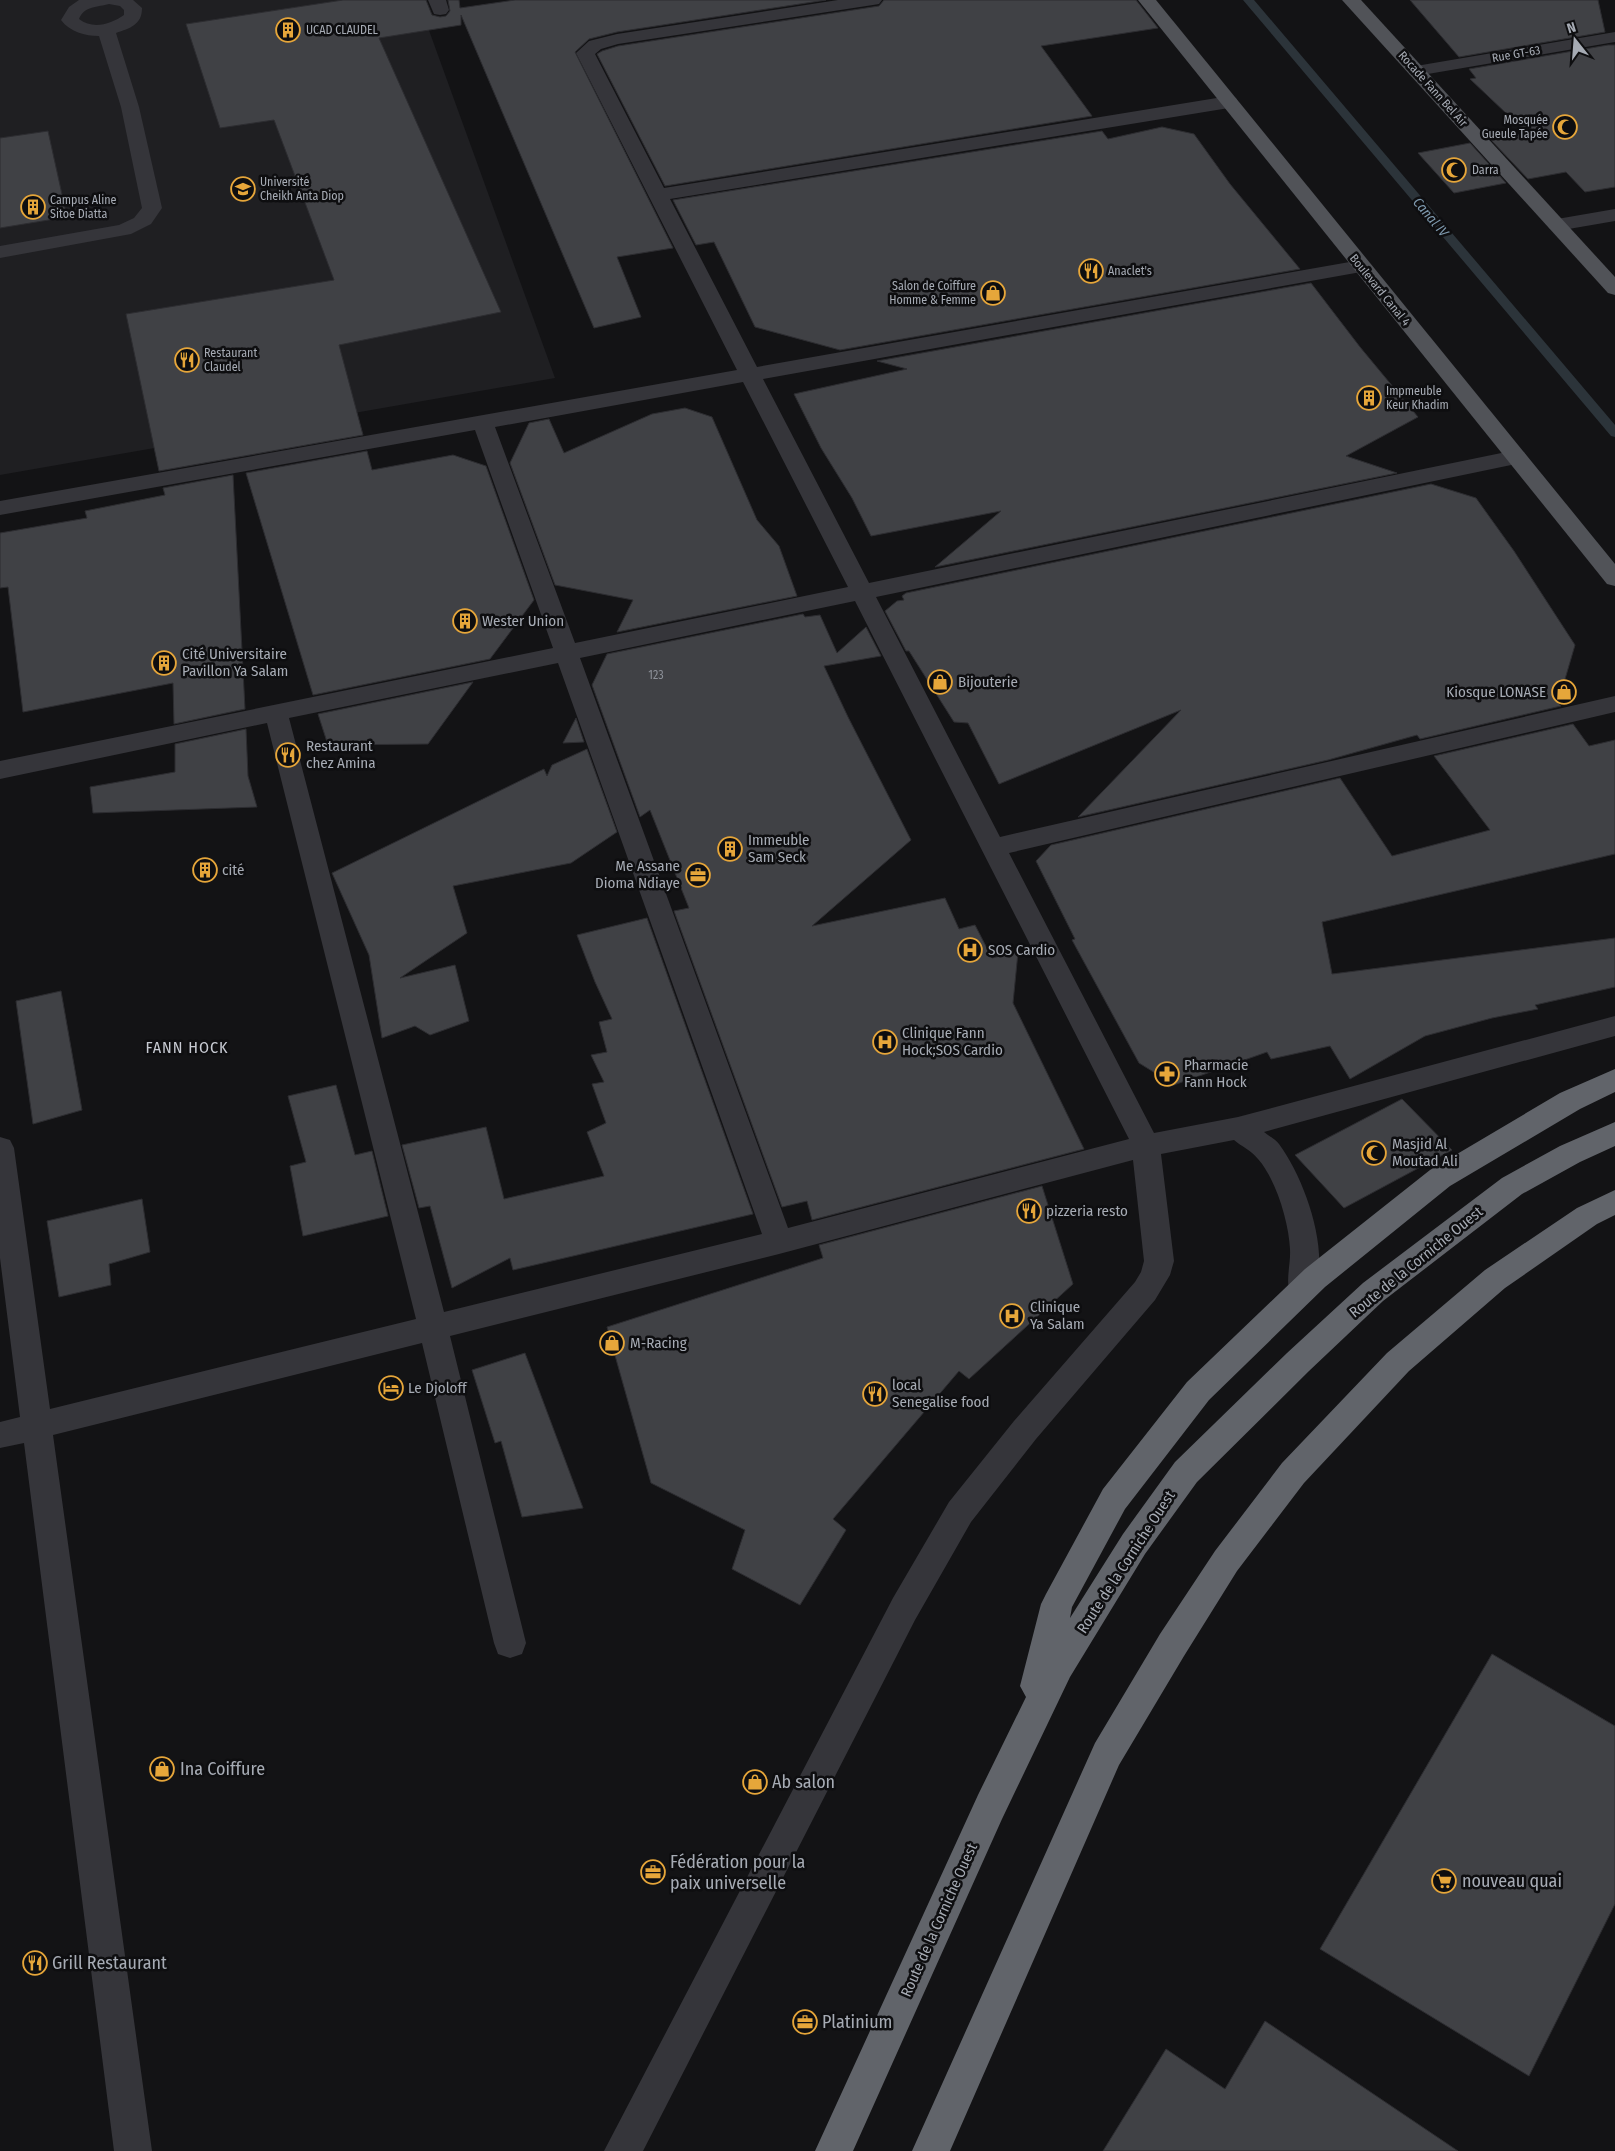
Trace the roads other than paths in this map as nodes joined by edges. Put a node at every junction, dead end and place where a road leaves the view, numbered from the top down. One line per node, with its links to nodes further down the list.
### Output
1 (98, 0): 2 (street); 7 (street)
2 (104, 0)
3 (114, 0): 7 (street)
4 (873, 0): 11 (street)
5 (1147, 0): 10 (main road, Boulevard Canal 4)
6 (1351, 0): 9 (main road, Rocade Fann Bel Air)
7 (106, 30): 14 (street)
8 (1615, 37): 9 (street, Rue GT-63)
9 (1416, 71): 13 (main road, Rocade Fann Bel Air)
10 (1229, 102): 11 (street); 15 (main road, Boulevard Canal 4)
11 (658, 195): 17 (street)
12 (1615, 215): 13 (street)
13 (1557, 225): 16 (main road, Rocade Fann Bel Air)
14 (0, 252)
15 (1361, 266): 17 (street); 19 (main road, Boulevard Canal 4)
16 (1615, 289)
17 (750, 374): 18 (street); 22 (street)
18 (483, 422): 20 (street); 23 (street)
19 (1516, 457): 21 (main road, Boulevard Canal 4); 22 (street)
20 (0, 508)
21 (1615, 579)
22 (862, 592): 23 (street); 27 (street)
23 (566, 653): 25 (street); 35 (street)
24 (1615, 704): 27 (street)
25 (276, 713): 26 (street); 37 (street)
26 (0, 770)
27 (994, 848): 32 (street)
28 (1615, 1026): 30 (street)
29 (1615, 1080): 36 (highway)
30 (1238, 1128): 32 (street); 36 (street)
31 (1615, 1133): 41 (highway, Route de la Corniche Ouest)
32 (1146, 1146): 35 (street); 43 (street)
33 (0, 1148): 38 (street)
34 (1615, 1202): 45 (highway)
35 (779, 1242): 37 (street)
36 (1302, 1290): 41 (highway)
37 (432, 1328): 38 (street); 40 (street)
38 (37, 1426): 39 (street); 42 (street)
39 (0, 1435)
40 (510, 1644)
41 (1026, 1732): 44 (highway, Route de la Corniche Ouest)
42 (133, 2151)
43 (623, 2151)
44 (834, 2151)
45 (931, 2151)

